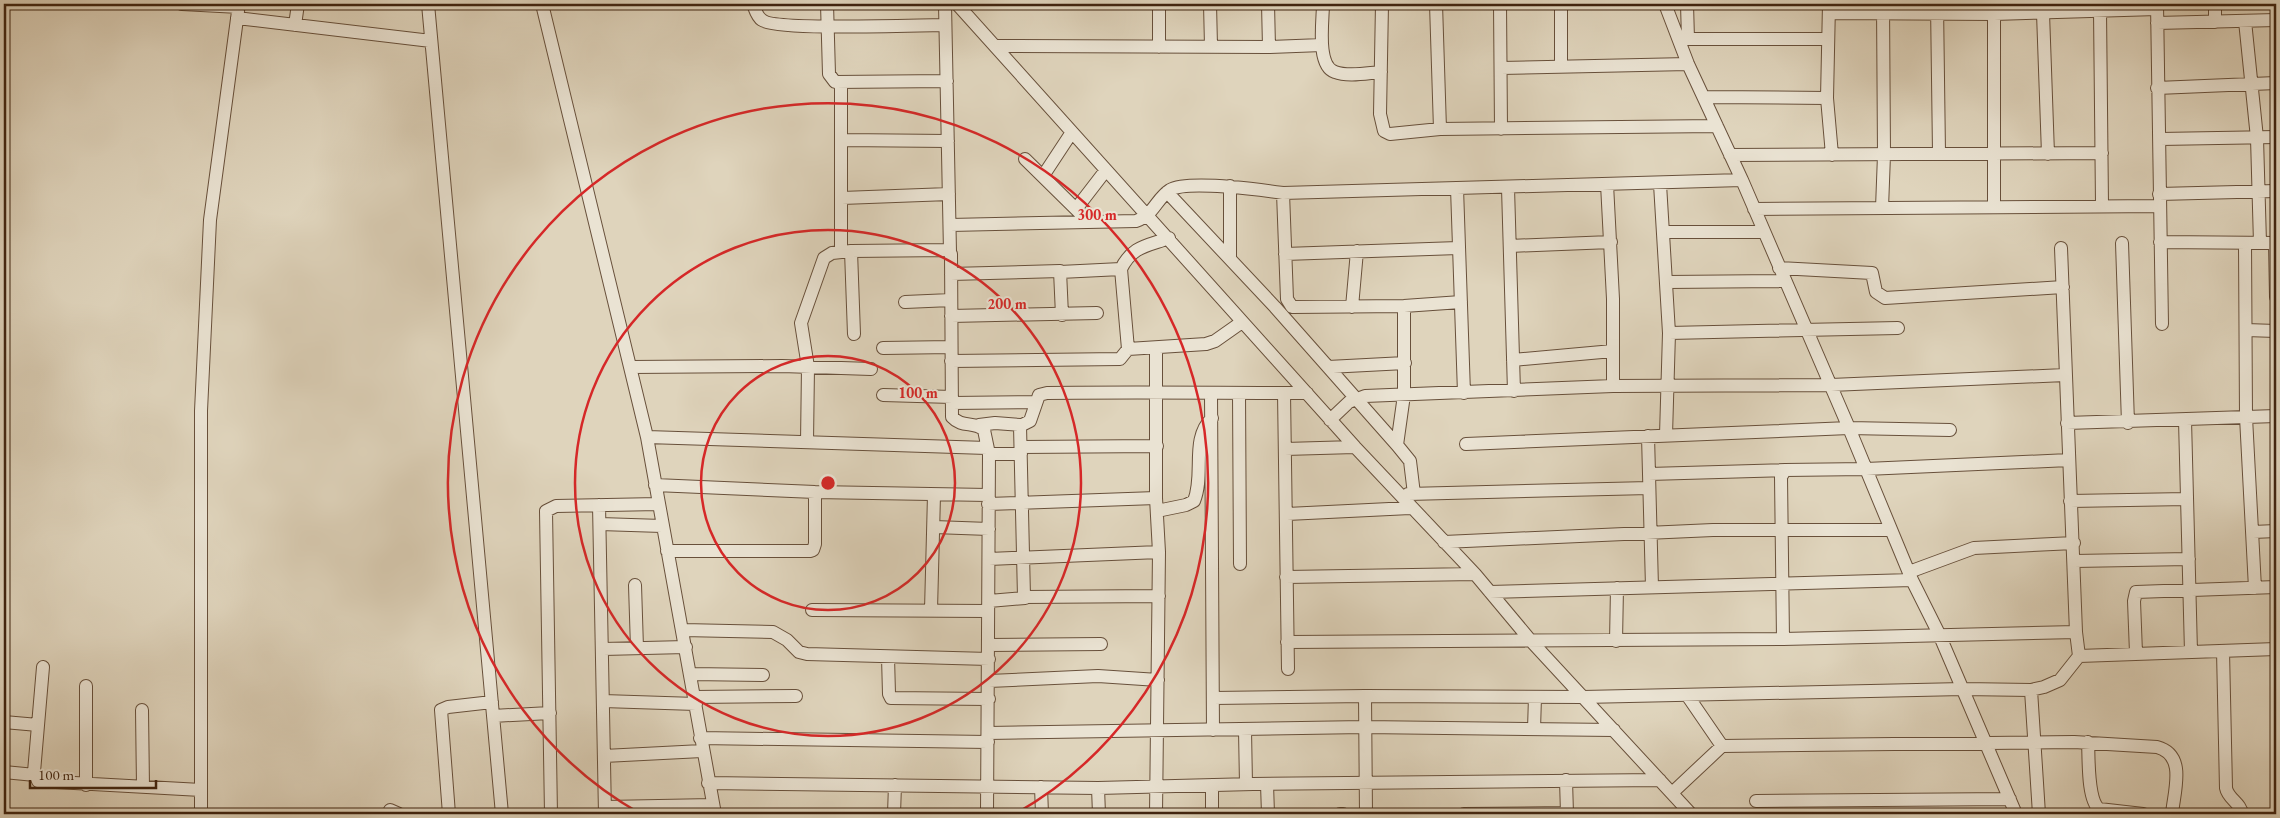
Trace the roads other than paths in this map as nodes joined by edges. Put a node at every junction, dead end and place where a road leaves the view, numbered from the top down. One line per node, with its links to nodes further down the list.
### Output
1 (182, 4): 26 (street)
2 (298, 4): 33 (street)
3 (428, 4): 38 (street)
4 (542, 4): 144 (street)
5 (753, 4): 35 (street)
6 (827, 4): 35 (street)
7 (945, 4): 34 (street)
8 (957, 4): 40 (street)
9 (1159, 4): 42 (street)
10 (1210, 4): 41 (street)
11 (1268, 4): 43 (street)
12 (1323, 4): 39 (street)
13 (1382, 4): 47 (street)
14 (1436, 4): 56 (street)
15 (1500, 4): 46 (street)
16 (1561, 4): 45 (street)
17 (1665, 4): 36 (street)
18 (1687, 4): 36 (street)
19 (2215, 4): 31 (street)
20 (2157, 6): 27 (street); 32 (street)
21 (1830, 8): 22 (street); 37 (street)
22 (1883, 8): 23 (street); 70 (street)
23 (1937, 8): 25 (street); 64 (street)
24 (2058, 8): 27 (street); 28 (street)
25 (1994, 9): 28 (street); 66 (street)
26 (238, 10): 33 (street); 312 (street)
27 (2100, 10): 65 (street)
28 (2043, 13): 67 (street)
29 (2276, 20): 30 (street)
30 (2245, 21): 31 (street); 50 (street)
31 (2215, 22): 32 (street)
32 (2157, 23): 52 (street)
33 (295, 25): 38 (street)
34 (945, 25): 35 (street); 48 (street)
35 (828, 27): 49 (street)
36 (1684, 39): 37 (street); 44 (street)
37 (1828, 39): 54 (street)
38 (426, 41): 276 (street)
39 (1322, 45): 43 (street); 47 (street)
40 (996, 46): 42 (street); 58 (street)
41 (1211, 46): 42 (street); 43 (street)
42 (1159, 47)
43 (1269, 47)
44 (1688, 64): 45 (street); 53 (street)
45 (1561, 66): 46 (street)
46 (1501, 68): 57 (street)
47 (1381, 72): 56 (street)
48 (946, 81): 49 (street); 63 (street)
49 (841, 82): 62 (street)
50 (2251, 83): 51 (street); 52 (street); 60 (street)
51 (2276, 83)
52 (2157, 88): 61 (street)
53 (1704, 97): 54 (street); 55 (street)
54 (1827, 98): 69 (street)
55 (1717, 126): 57 (street); 68 (street)
56 (1440, 129): 57 (street)
57 (1501, 129)
58 (1072, 132): 72 (street); 73 (street)
59 (2276, 137): 60 (street)
60 (2257, 138): 61 (street); 82 (street)
61 (2160, 139): 86 (street)
62 (842, 140): 63 (street); 85 (street)
63 (948, 141): 84 (street)
64 (1939, 153): 66 (street); 70 (street)
65 (2102, 153): 67 (street); 87 (street)
66 (1992, 154): 67 (street); 88 (street)
67 (2048, 154)
68 (1730, 155): 69 (street); 74 (street)
69 (1832, 155): 70 (street)
70 (1884, 155): 89 (street)
71 (1026, 159): 73 (street)
72 (1106, 170): 90 (street); 92 (street)
73 (1043, 176): 90 (street)
74 (1742, 180): 76 (street); 91 (street)
75 (1607, 184): 76 (street); 79 (street); 98 (street)
76 (1660, 184): 95 (street)
77 (1230, 186): 81 (street); 83 (street); 111 (street)
78 (1457, 188): 79 (street); 83 (street); 105 (street)
79 (1508, 188): 104 (street)
80 (2276, 191): 82 (street)
81 (1167, 192): 92 (street); 111 (street)
82 (2259, 192): 86 (street); 101 (street)
83 (1283, 193): 110 (street)
84 (949, 194): 85 (street); 94 (street)
85 (842, 198): 107 (street)
86 (2159, 200): 87 (street); 99 (street)
87 (2102, 206): 88 (street)
88 (1994, 207): 89 (street)
89 (1882, 208): 91 (street)
90 (1076, 209): 93 (street)
91 (1754, 210): 96 (street)
92 (1148, 216): 93 (street); 97 (street)
93 (1088, 221): 94 (street)
94 (950, 225): 108 (street)
95 (1664, 232): 96 (street); 117 (street)
96 (1763, 232): 112 (street)
97 (1169, 238): 113 (street); 128 (street)
98 (1610, 242): 104 (street); 140 (street)
99 (2160, 242): 100 (street); 129 (street)
100 (2245, 243): 101 (street); 132 (street)
101 (2260, 243): 102 (street)
102 (2276, 243): 119 (street)
103 (2122, 244): 169 (street)
104 (1510, 246): 141 (street)
105 (1458, 248): 109 (street); 122 (street)
106 (2061, 248): 118 (street)
107 (846, 252): 108 (street); 135 (street); 145 (street)
108 (950, 252): 115 (street)
109 (1357, 252): 110 (street); 124 (street)
110 (1285, 254): 124 (street)
111 (1230, 259): 146 (street)
112 (1779, 268): 116 (street); 118 (street)
113 (1121, 269): 114 (street); 138 (street)
114 (1060, 272): 115 (street); 126 (street)
115 (951, 274): 120 (street)
116 (1785, 281): 117 (street); 131 (street)
117 (1668, 282): 134 (street)
118 (2062, 287): 148 (street)
119 (2276, 297)
120 (951, 300): 121 (street); 127 (street)
121 (905, 302)
122 (1461, 302): 123 (street); 157 (street)
123 (1404, 306): 124 (street); 143 (street)
124 (1352, 307)
125 (1096, 313): 126 (street)
126 (1062, 315): 127 (street)
127 (951, 316): 136 (street)
128 (1242, 322): 139 (street); 154 (street)
129 (2162, 324)
130 (1898, 328): 131 (street)
131 (1806, 330): 134 (street); 149 (street)
132 (2246, 330): 133 (street); 165 (street)
133 (2276, 331)
134 (1669, 333): 151 (street)
135 (854, 334)
136 (951, 347): 137 (street); 142 (street)
137 (883, 348)
138 (1128, 349): 139 (street); 142 (street)
139 (1156, 349): 153 (street)
140 (1613, 351): 141 (street); 150 (street)
141 (1514, 360): 152 (street)
142 (951, 361): 162 (street)
143 (1405, 364): 146 (street); 160 (street)
144 (631, 367): 145 (street); 177 (street)
145 (808, 367): 147 (street); 178 (street)
146 (1328, 367): 161 (street)
147 (871, 369)
148 (2065, 375): 149 (street); 170 (street)
149 (1830, 385): 151 (street); 173 (street)
150 (1614, 386): 151 (street); 152 (street)
151 (1668, 386): 175 (street)
152 (1514, 391): 157 (street)
153 (1156, 392): 158 (street); 163 (street); 180 (street)
154 (1307, 392): 156 (street); 167 (street)
155 (1239, 393): 156 (street); 158 (street); 222 (street)
156 (1284, 393): 183 (street)
157 (1464, 393): 160 (street)
158 (1211, 394): 166 (street)
159 (883, 395): 162 (street)
160 (1404, 395): 161 (street); 181 (street)
161 (1356, 398): 167 (street); 181 (street)
162 (952, 400): 163 (street); 171 (street)
163 (1036, 402): 172 (street)
164 (2276, 416): 165 (street)
165 (2246, 417): 168 (street); 212 (street)
166 (1212, 418): 201 (street); 272 (street)
167 (1330, 420): 182 (street)
168 (2184, 420): 169 (street); 197 (street)
169 (2128, 422): 170 (street)
170 (2067, 423): 186 (street)
171 (979, 425): 172 (street); 184 (street)
172 (1020, 425): 185 (street)
173 (1849, 428): 174 (street); 175 (street); 187 (street)
174 (1950, 430)
175 (1666, 435): 176 (street)
176 (1648, 436): 179 (street); 189 (street)
177 (647, 437): 178 (street); 190 (street)
178 (807, 442): 184 (street)
179 (1466, 444)
180 (1157, 446): 185 (street); 201 (street)
181 (1397, 446): 194 (street)
182 (1355, 447): 183 (street); 193 (street)
183 (1285, 449): 204 (street)
184 (988, 451): 185 (street); 196 (street)
185 (1021, 451): 199 (street)
186 (2069, 460): 187 (street); 198 (street)
187 (1866, 469): 188 (street); 210 (street)
188 (1785, 470): 189 (street); 209 (street)
189 (1649, 474): 191 (street)
190 (655, 485): 192 (street); 200 (street)
191 (1649, 488): 194 (street); 213 (street)
192 (815, 492): 195 (street); 216 (street)
193 (1398, 494): 194 (street); 203 (street)
194 (1414, 494)
195 (934, 495): 196 (street); 207 (street)
196 (988, 499): 199 (street); 208 (street)
197 (2188, 499): 198 (street); 220 (street)
198 (2070, 501): 215 (street)
199 (1021, 502): 201 (street); 219 (street)
200 (658, 504): 202 (street); 206 (street)
201 (1156, 504): 217 (street)
202 (599, 505): 205 (street); 278 (street)
203 (1410, 508): 204 (street); 214 (street)
204 (1287, 514): 225 (street)
205 (600, 524): 206 (street); 250 (street)
206 (662, 526): 216 (street)
207 (934, 527): 208 (street); 238 (street)
208 (989, 529): 218 (street)
209 (1782, 530): 210 (street); 213 (street); 226 (street)
210 (1891, 530): 224 (street)
211 (2276, 531): 212 (street)
212 (2253, 532): 231 (street)
213 (1650, 533): 214 (street); 228 (street)
214 (1444, 542): 223 (street)
215 (2074, 543): 221 (street); 224 (street)
216 (667, 551): 239 (street)
217 (1159, 552): 219 (street); 234 (street)
218 (989, 559): 219 (street); 236 (street)
219 (1023, 559): 235 (street)
220 (2189, 560): 221 (street); 232 (street)
221 (2074, 561): 240 (street)
222 (1240, 564)
223 (1474, 574): 225 (street); 233 (street)
224 (1910, 576): 226 (street); 241 (street)
225 (1286, 577): 245 (street)
226 (1783, 584): 228 (street); 242 (street)
227 (635, 585): 249 (street)
228 (1652, 587): 230 (street)
229 (2276, 587): 231 (street)
230 (1617, 588): 233 (street); 243 (street)
231 (2255, 588): 232 (street)
232 (2190, 590): 253 (street); 254 (street)
233 (1490, 592): 244 (street)
234 (1159, 596): 235 (street); 262 (street)
235 (1025, 598): 236 (street)
236 (988, 606): 238 (street); 247 (street)
237 (812, 610): 238 (street)
238 (932, 610)
239 (683, 630): 248 (street); 256 (street)
240 (2076, 632): 241 (street); 255 (street)
241 (1939, 634): 242 (street); 265 (street)
242 (1783, 639): 243 (street)
243 (1616, 640): 244 (street)
244 (1531, 641): 245 (street); 271 (street)
245 (1287, 642): 259 (street)
246 (1101, 644): 247 (street)
247 (989, 645): 257 (street)
248 (686, 647): 249 (street); 260 (street)
249 (637, 648): 250 (street)
250 (603, 649): 274 (street)
251 (2276, 649): 252 (street)
252 (2223, 651): 253 (street); 337 (street)
253 (2191, 652): 254 (street)
254 (2136, 653): 255 (street)
255 (2079, 656): 266 (street)
256 (888, 657): 257 (street); 273 (street)
257 (989, 659): 263 (street)
258 (43, 666): 281 (street)
259 (1288, 670)
260 (691, 674): 261 (street); 275 (street)
261 (763, 675)
262 (1158, 680): 263 (street); 287 (street)
263 (989, 681): 273 (street)
264 (86, 686): 304 (street)
265 (1963, 690): 266 (street); 267 (street); 292 (street)
266 (2031, 690): 291 (street)
267 (1687, 695): 271 (street); 293 (street)
268 (796, 696): 275 (street)
269 (1364, 696): 270 (street); 272 (street); 282 (street)
270 (1535, 697): 271 (street); 283 (street)
271 (1583, 697): 286 (street)
272 (1213, 698): 284 (street)
273 (989, 699): 288 (street)
274 (603, 701): 275 (street); 295 (street)
275 (695, 701): 289 (street)
276 (487, 702): 279 (street); 319 (street)
277 (142, 710): 308 (street)
278 (550, 713): 279 (street); 321 (street)
279 (493, 716): 320 (street)
280 (4, 722): 281 (street)
281 (38, 724): 297 (street)
282 (1364, 727): 283 (street); 285 (street); 301 (street)
283 (1534, 729): 286 (street)
284 (1213, 730): 285 (street); 287 (street)
285 (1245, 730): 302 (street)
286 (1614, 730): 299 (street)
287 (1158, 731): 288 (street); 307 (street)
288 (988, 737): 289 (street); 309 (street)
289 (700, 738): 294 (street)
290 (2088, 742): 291 (street); 335 (street); 336 (street)
291 (2033, 743): 292 (street); 334 (street)
292 (1987, 744): 293 (street); 314 (street)
293 (1722, 746): 313 (street)
294 (702, 751): 295 (street); 300 (street)
295 (604, 756): 316 (street)
296 (4, 772): 297 (street)
297 (35, 775): 304 (street)
298 (1566, 780): 299 (street); 301 (street); 331 (street)
299 (1660, 780): 313 (street)
300 (708, 783): 305 (street); 317 (street)
301 (1365, 783): 303 (street); 329 (street)
302 (1246, 784): 303 (street); 306 (street)
303 (1267, 784): 328 (street)
304 (86, 785): 308 (street)
305 (895, 785): 309 (street); 322 (street)
306 (1212, 785): 307 (street); 327 (street)
307 (1156, 786): 311 (street); 326 (street)
308 (143, 787): 312 (street)
309 (988, 787): 310 (street); 323 (street)
310 (1041, 787): 311 (street); 324 (street)
311 (1098, 788): 325 (street)
312 (201, 790): 318 (street)
313 (1672, 793): 332 (street)
314 (2010, 798): 315 (street); 333 (street)
315 (1756, 801)
316 (605, 810): 317 (street)
317 (714, 810)
318 (201, 814)
319 (449, 814)
320 (502, 814)
321 (551, 814)
322 (894, 814)
323 (987, 814)
324 (1042, 814)
325 (1099, 814)
326 (1156, 814)
327 (1212, 814)
328 (1268, 814)
329 (1366, 814)
330 (1464, 814): 331 (street)
331 (1566, 814)
332 (1691, 814)
333 (2016, 814)
334 (2039, 814)
335 (2143, 814)
336 (2172, 814)
337 (2242, 814)

